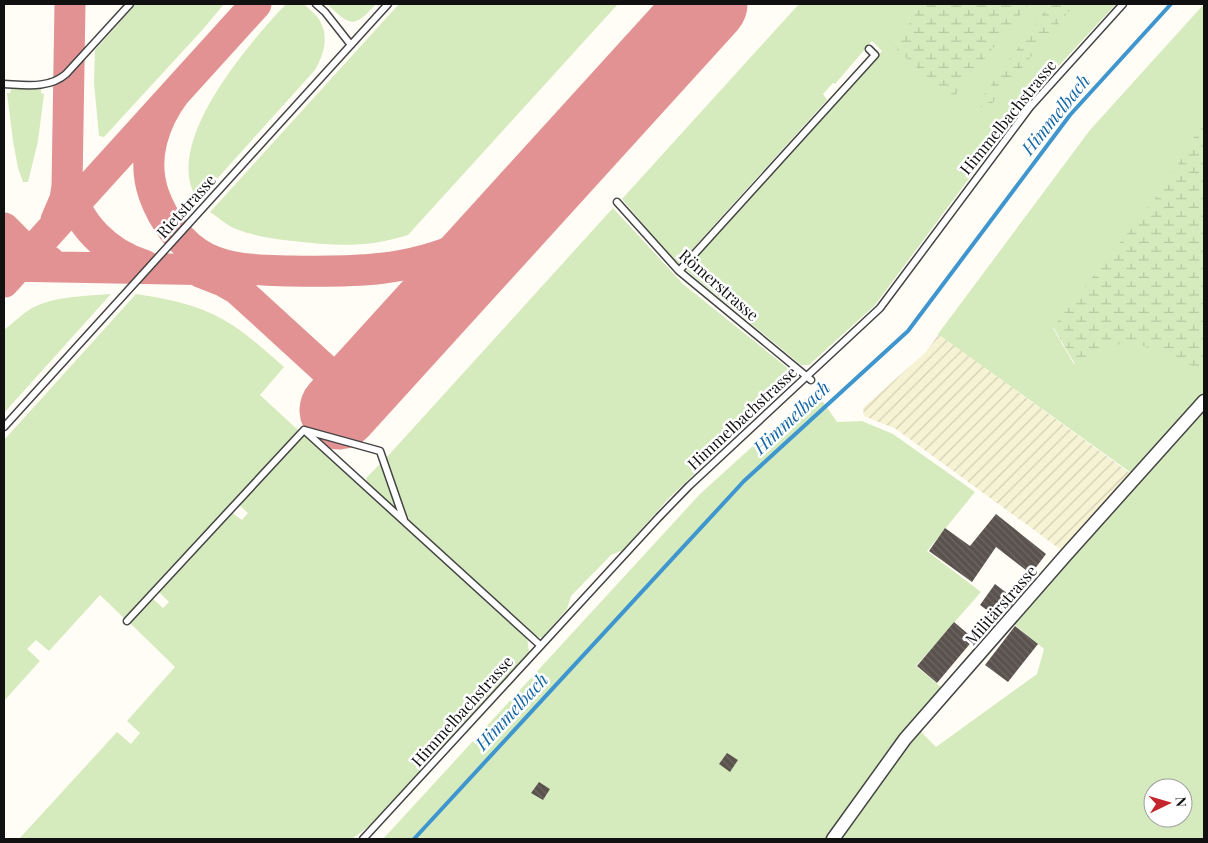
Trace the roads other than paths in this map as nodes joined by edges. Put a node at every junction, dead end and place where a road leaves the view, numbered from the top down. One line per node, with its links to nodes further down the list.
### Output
1 (130, 4): 7 (lane)
2 (316, 4): 5 (lane)
3 (388, 4): 5 (lane, Rietstrasse)
4 (1123, 4): 12 (lane, Himmelbachstrasse)
5 (350, 45): 14 (lane, Rietstrasse)
6 (869, 49): 9 (lane)
7 (4, 84)
8 (833, 89): 9 (lane)
9 (839, 94): 11 (lane)
10 (616, 202): 11 (lane, Römerstrasse)
11 (679, 271): 12 (lane, Römerstrasse)
12 (809, 378): 18 (lane, Himmelbachstrasse)
13 (1204, 401): 20 (street, Militärstrasse)
14 (4, 427)
15 (304, 430): 16 (lane); 16 (lane); 17 (lane)
16 (404, 520): 18 (lane)
17 (127, 621)
18 (540, 646): 19 (lane, Himmelbachstrasse)
19 (363, 839)
20 (833, 839)

